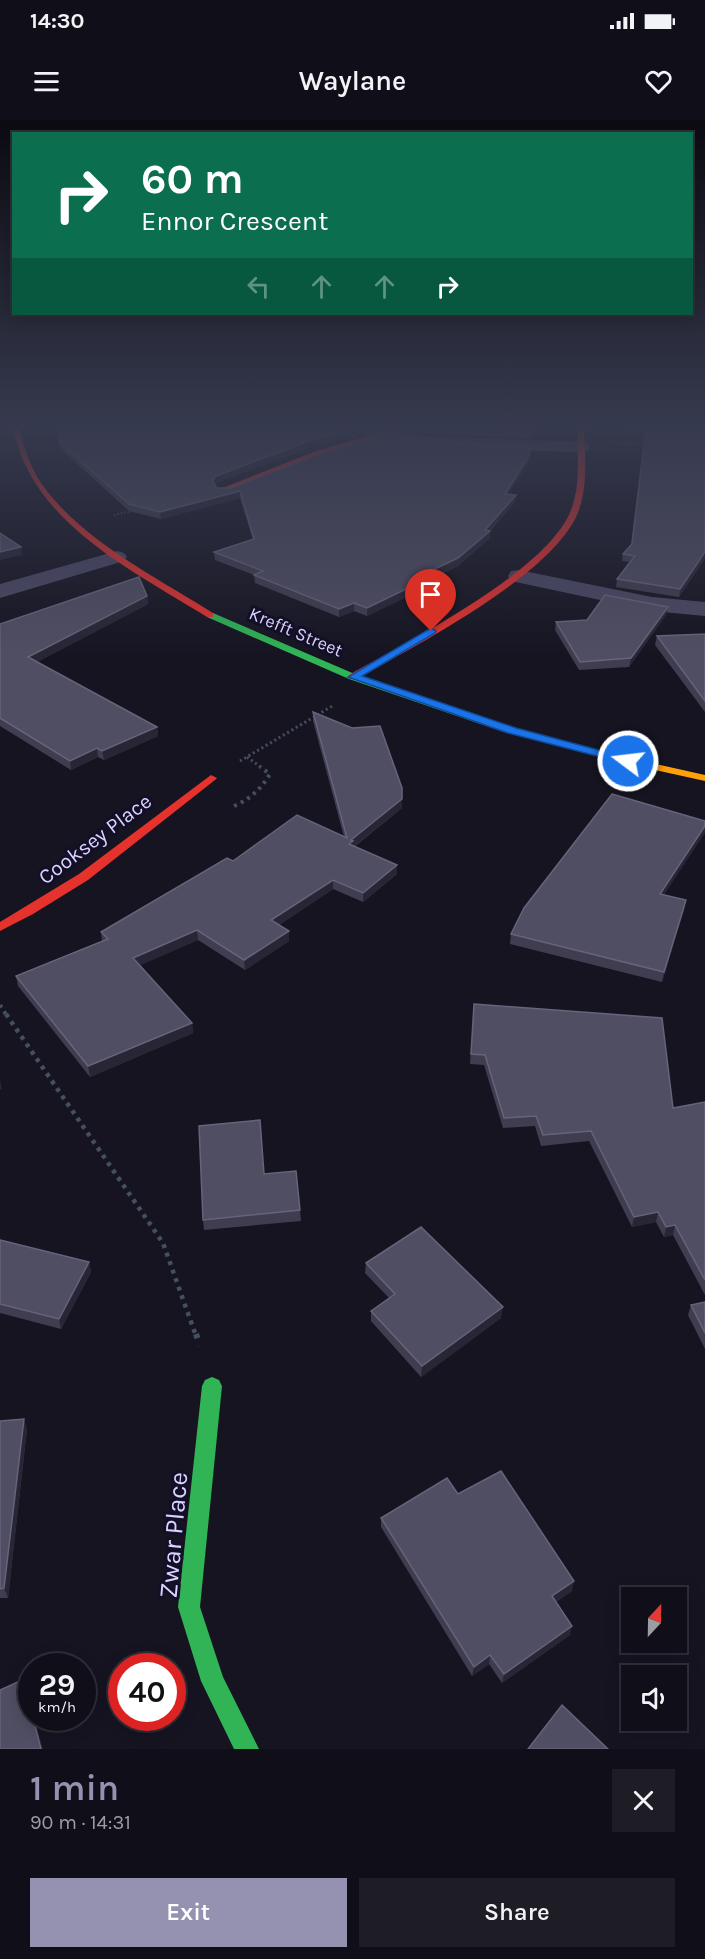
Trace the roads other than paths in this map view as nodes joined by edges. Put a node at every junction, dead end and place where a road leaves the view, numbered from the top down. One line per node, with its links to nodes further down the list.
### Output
1 (56, 504): 3 (street, Krefft Street)
2 (577, 504): 4 (street)
3 (117, 557): 5 (street); 7 (street, Krefft Street)
4 (519, 576): 6 (street); 7 (street)
5 (0, 591)
6 (705, 609)
7 (353, 677): 9 (street, Krefft Street)
8 (211, 778): 10 (street, Cooksey Place)
9 (705, 778)
10 (0, 927)
11 (212, 1386): 12 (street, Zwar Place)
12 (247, 1749)

